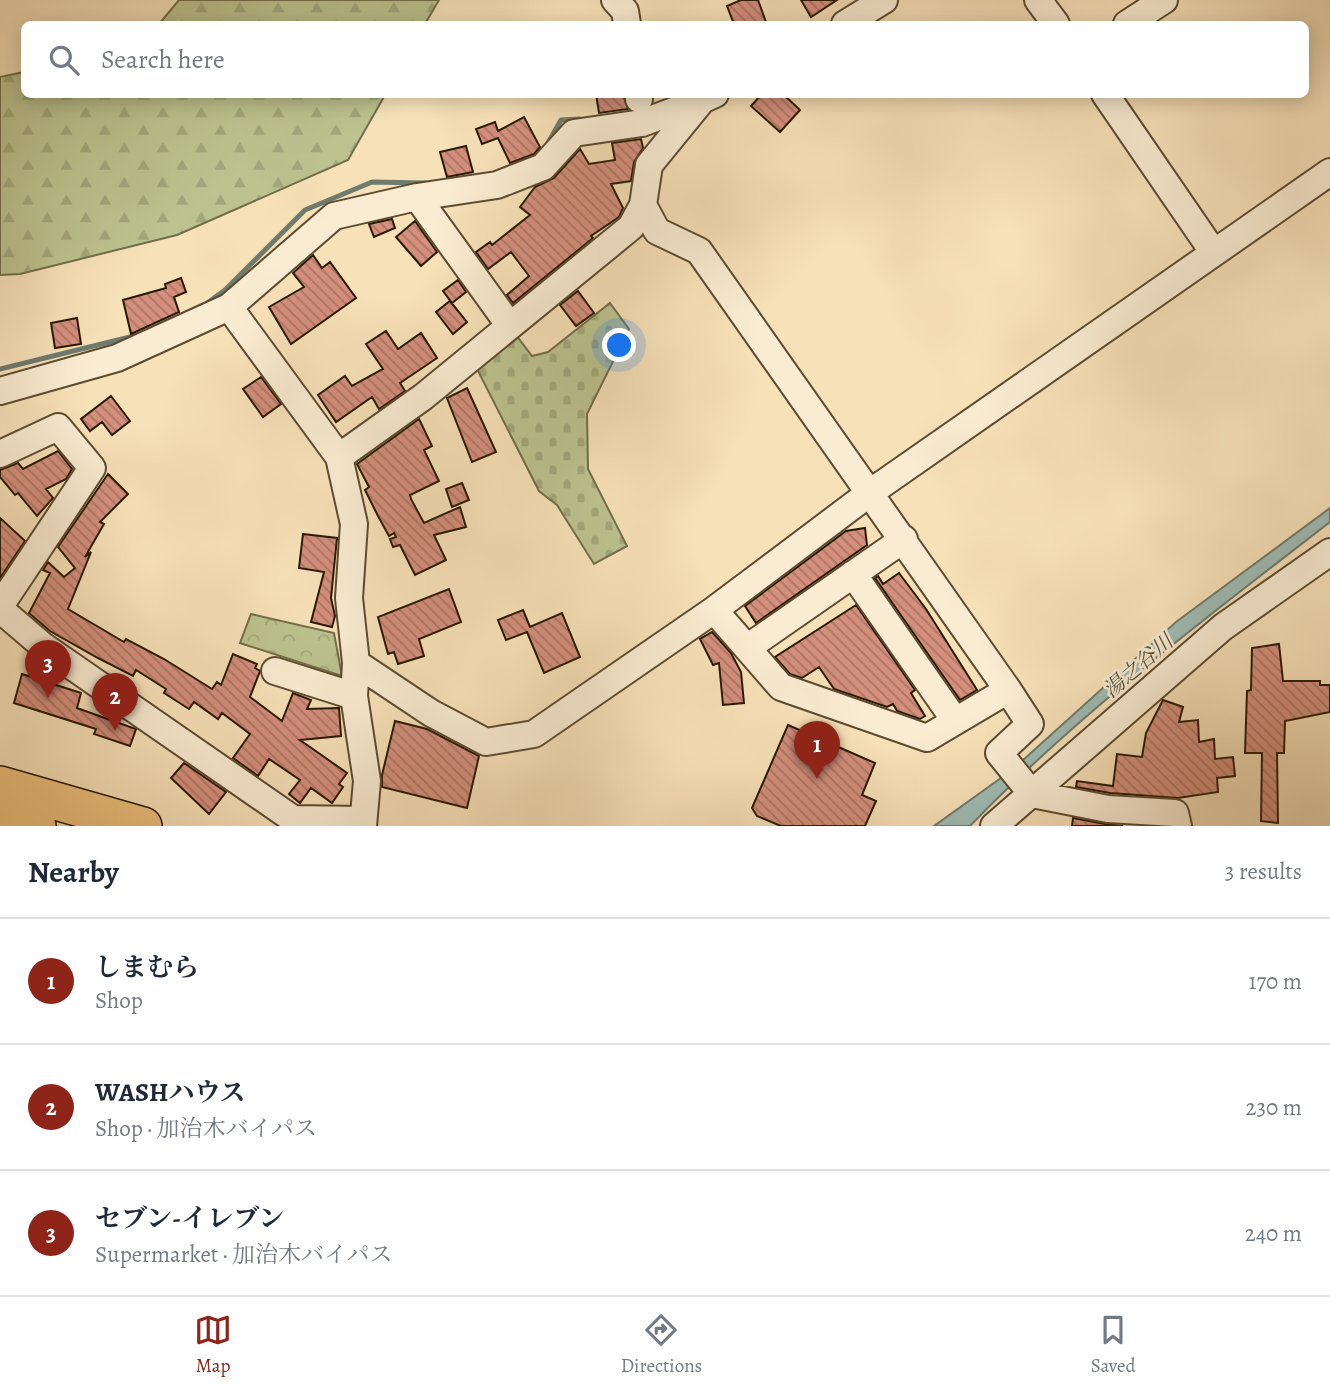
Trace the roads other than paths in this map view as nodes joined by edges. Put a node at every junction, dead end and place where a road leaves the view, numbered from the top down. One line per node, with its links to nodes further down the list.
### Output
1 (615, 0): 5 (street)
2 (884, 0): 6 (street)
3 (1038, 0): 7 (street)
4 (1164, 0): 8 (street)
5 (627, 21)
6 (850, 21)
7 (1054, 21)
8 (1132, 21)
9 (703, 98): 12 (street)
10 (708, 98): 15 (street)
11 (1108, 98): 16 (street)
12 (640, 108): 14 (street)
13 (1330, 172): 16 (street)
14 (417, 197): 17 (street); 18 (street)
15 (643, 205): 18 (street); 22 (street)
16 (1214, 253): 22 (street)
17 (229, 307): 19 (street); 21 (street)
18 (510, 326): 21 (street)
19 (0, 391)
20 (0, 454): 26 (street)
21 (338, 457): 29 (street)
22 (871, 492): 23 (street); 27 (street)
23 (904, 540): 25 (street); 31 (street)
24 (1330, 552): 35 (street)
25 (853, 574): 28 (street); 33 (street)
26 (0, 608): 37 (street)
27 (714, 610): 28 (street); 29 (street)
28 (747, 648): 33 (street)
29 (356, 663): 32 (street)
30 (275, 671): 32 (street)
31 (1008, 690): 33 (street); 35 (street)
32 (354, 696): 37 (street)
33 (954, 719)
34 (0, 785): 39 (highway)
35 (1032, 794): 40 (street); 41 (street)
36 (0, 814): 38 (highway)
37 (363, 823)
38 (37, 826)
39 (143, 826)
40 (994, 826)
41 (1178, 826)

